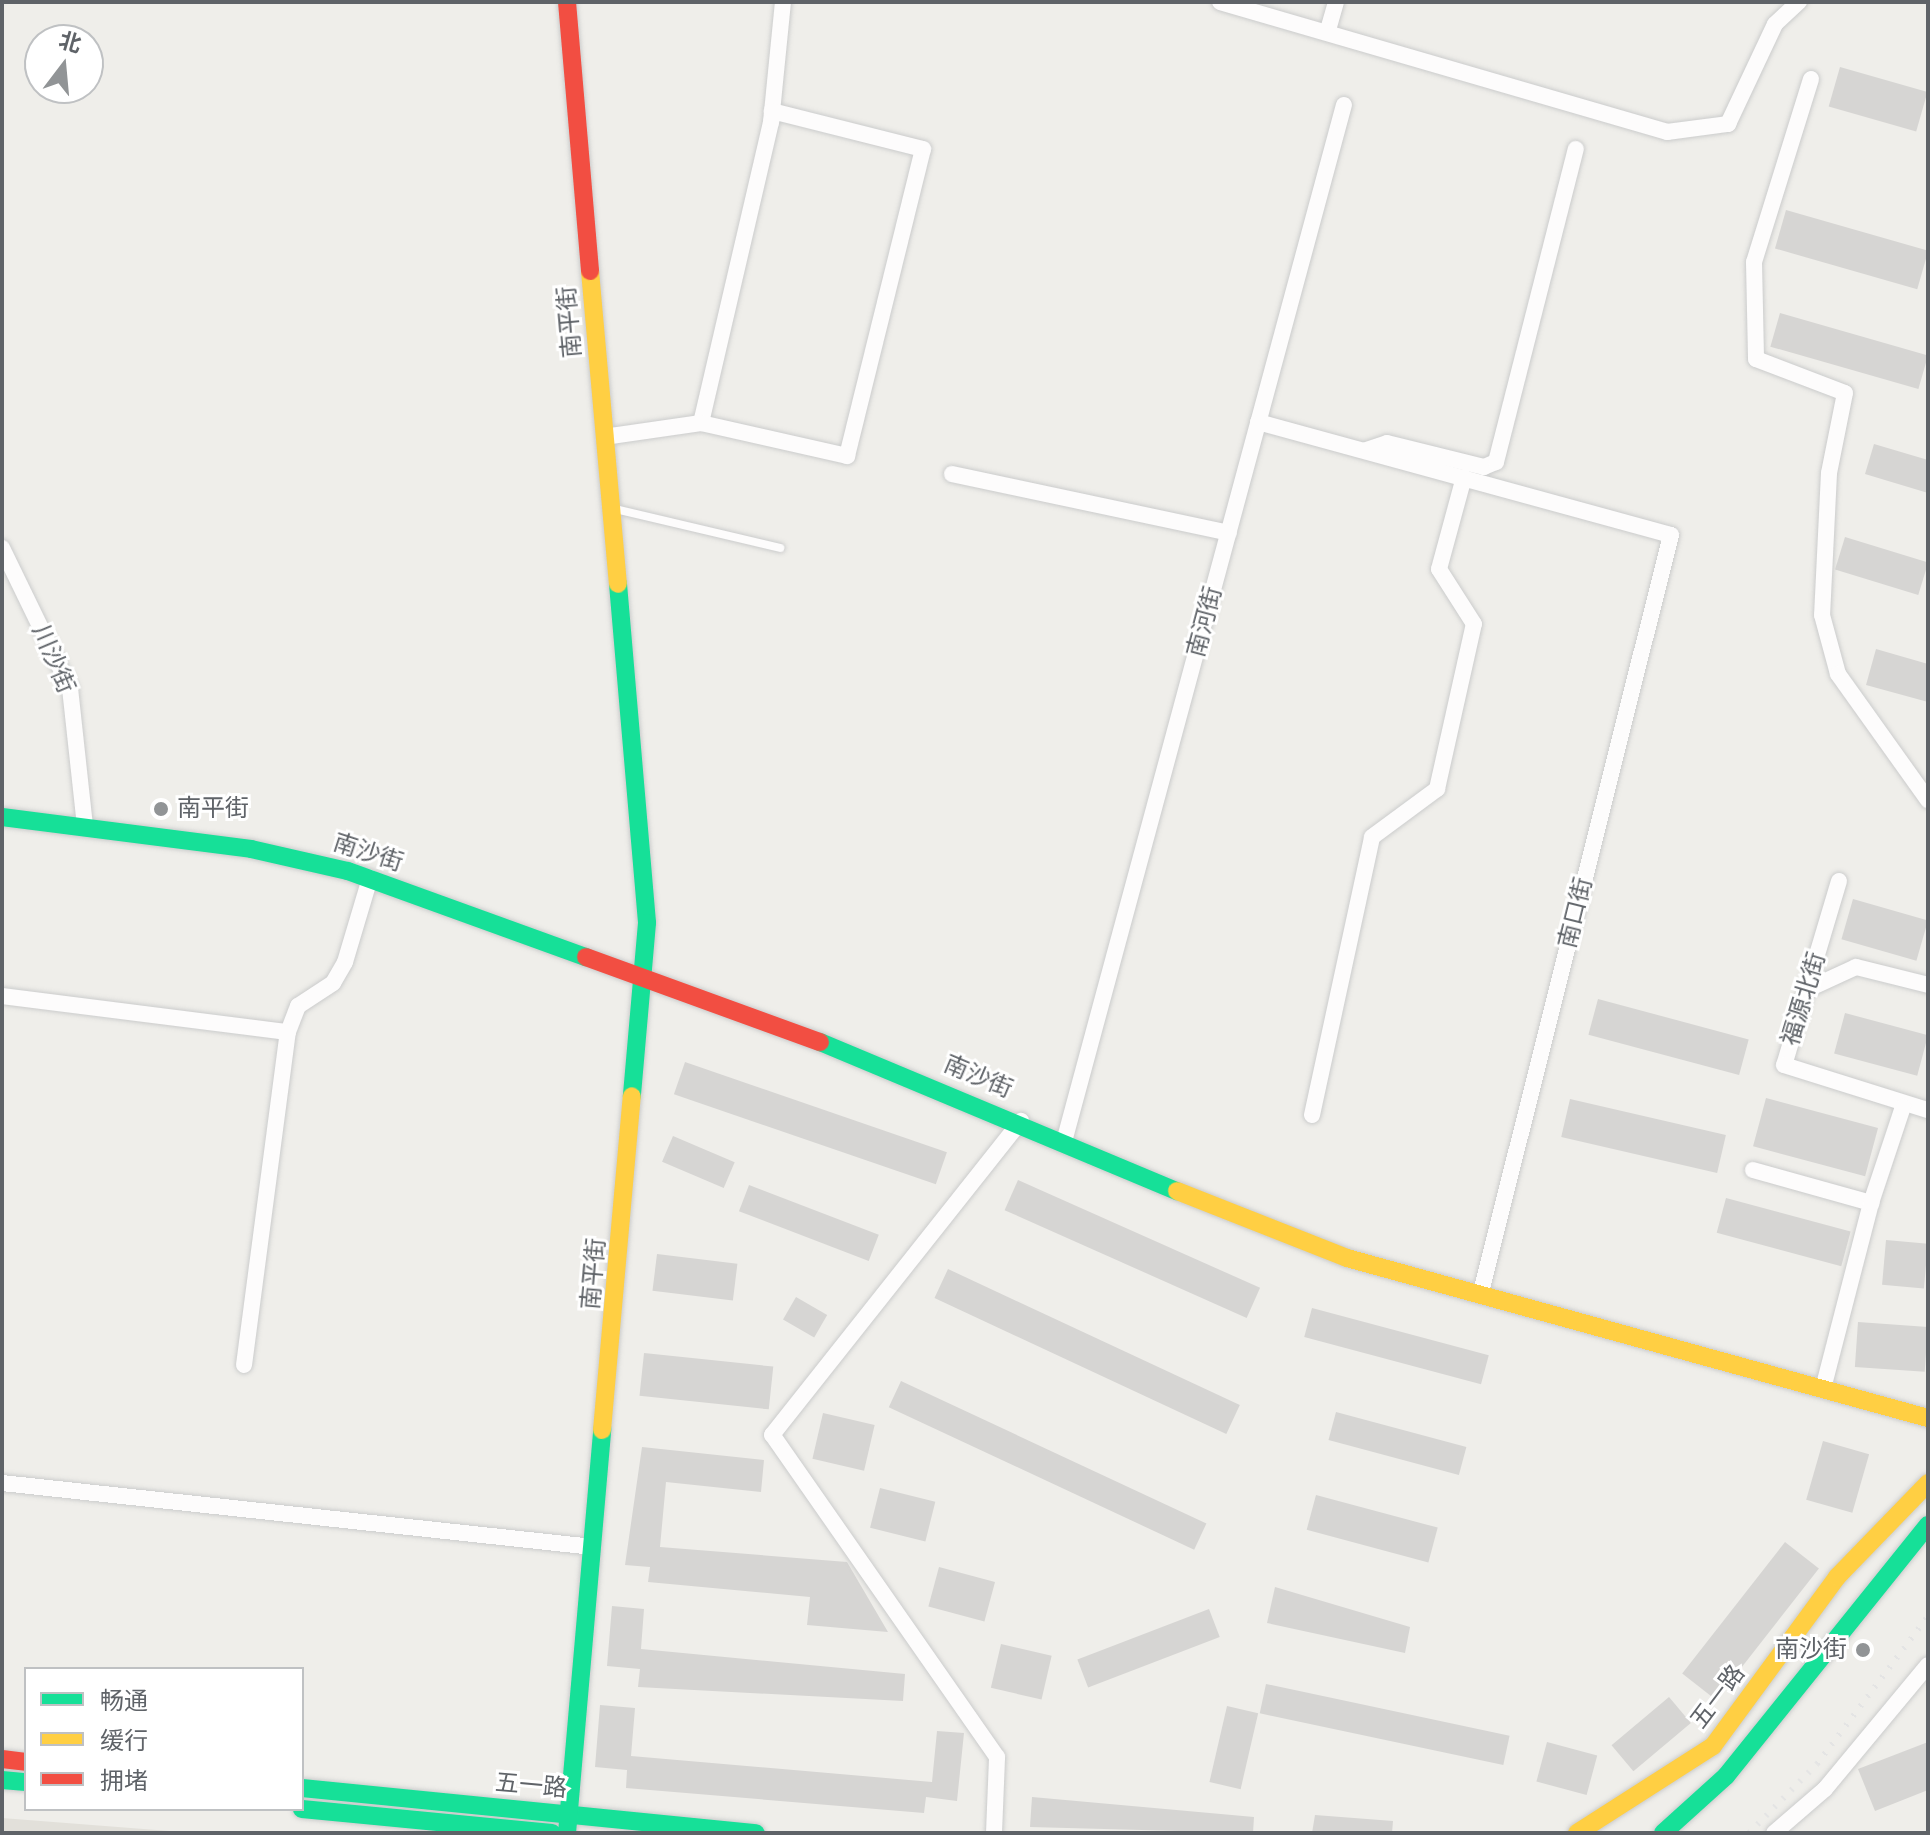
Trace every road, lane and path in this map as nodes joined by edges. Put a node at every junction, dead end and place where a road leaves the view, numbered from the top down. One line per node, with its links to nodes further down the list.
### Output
1 (567, 2): 13 (street, 南平街)
2 (783, 2): 9 (street)
3 (1220, 2): 6 (street)
4 (1336, 2): 6 (street)
5 (1799, 2): 6 (street)
6 (1328, 30)
7 (1811, 79): 21 (street)
8 (1344, 105): 11 (street, 南河街)
9 (772, 111): 12 (street); 12 (street)
10 (1576, 149): 14 (street)
11 (1258, 422): 14 (street); 18 (street, 南河街)
12 (701, 423): 13 (street)
13 (604, 437): 17 (street, 南平街)
14 (1365, 451): 16 (street)
15 (952, 474): 18 (street)
16 (1464, 477): 33 (street); 38 (street, 南口街)
17 (611, 508): 20 (lane); 26 (street, 南平街)
18 (1229, 533): 35 (street, 南河街)
19 (2, 548): 23 (street, 川沙街)
20 (780, 548)
21 (1928, 800)
22 (2, 817): 23 (street, 南沙街)
23 (85, 825): 24 (street, 南沙街)
24 (370, 878): 26 (street, 南沙街); 30 (street)
25 (1839, 881): 28 (street, 福源北街)
26 (647, 975): 34 (street, 南沙街); 45 (street, 南平街)
27 (1928, 985): 28 (street)
28 (1806, 990): 31 (street, 福源北街)
29 (2, 996): 30 (street)
30 (288, 1032): 39 (street)
31 (1903, 1107): 32 (street, 福源北街); 37 (street)
32 (1928, 1110)
33 (1312, 1115)
34 (1021, 1121): 35 (street, 南沙街); 59 (street)
35 (1065, 1138): 38 (street, 南沙街)
36 (1753, 1170): 37 (street)
37 (1871, 1203): 40 (street)
38 (1481, 1292): 40 (street, 南沙街)
39 (244, 1365)
40 (1823, 1388): 41 (street, 南沙街)
41 (1928, 1418)
42 (2, 1483): 45 (street)
43 (1928, 1483): 60 (street, 五一路)
44 (1928, 1525): 61 (street)
45 (593, 1547): 53 (street, 南平街)
46 (1928, 1665): 62 (street)
47 (2, 1759): 48 (street)
48 (24, 1762)
49 (2, 1780): 50 (street)
50 (24, 1782)
51 (304, 1788): 53 (street, 五一路)
52 (304, 1809): 54 (street, 五一路)
53 (568, 1814): 57 (street, 南平街); 58 (street, 五一路)
54 (499, 1828): 55 (street); 56 (street, 五一路)
55 (474, 1833)
56 (552, 1833)
57 (567, 1833)
58 (756, 1833)
59 (994, 1833)
60 (1577, 1833)
61 (1663, 1833)
62 (1774, 1833)

